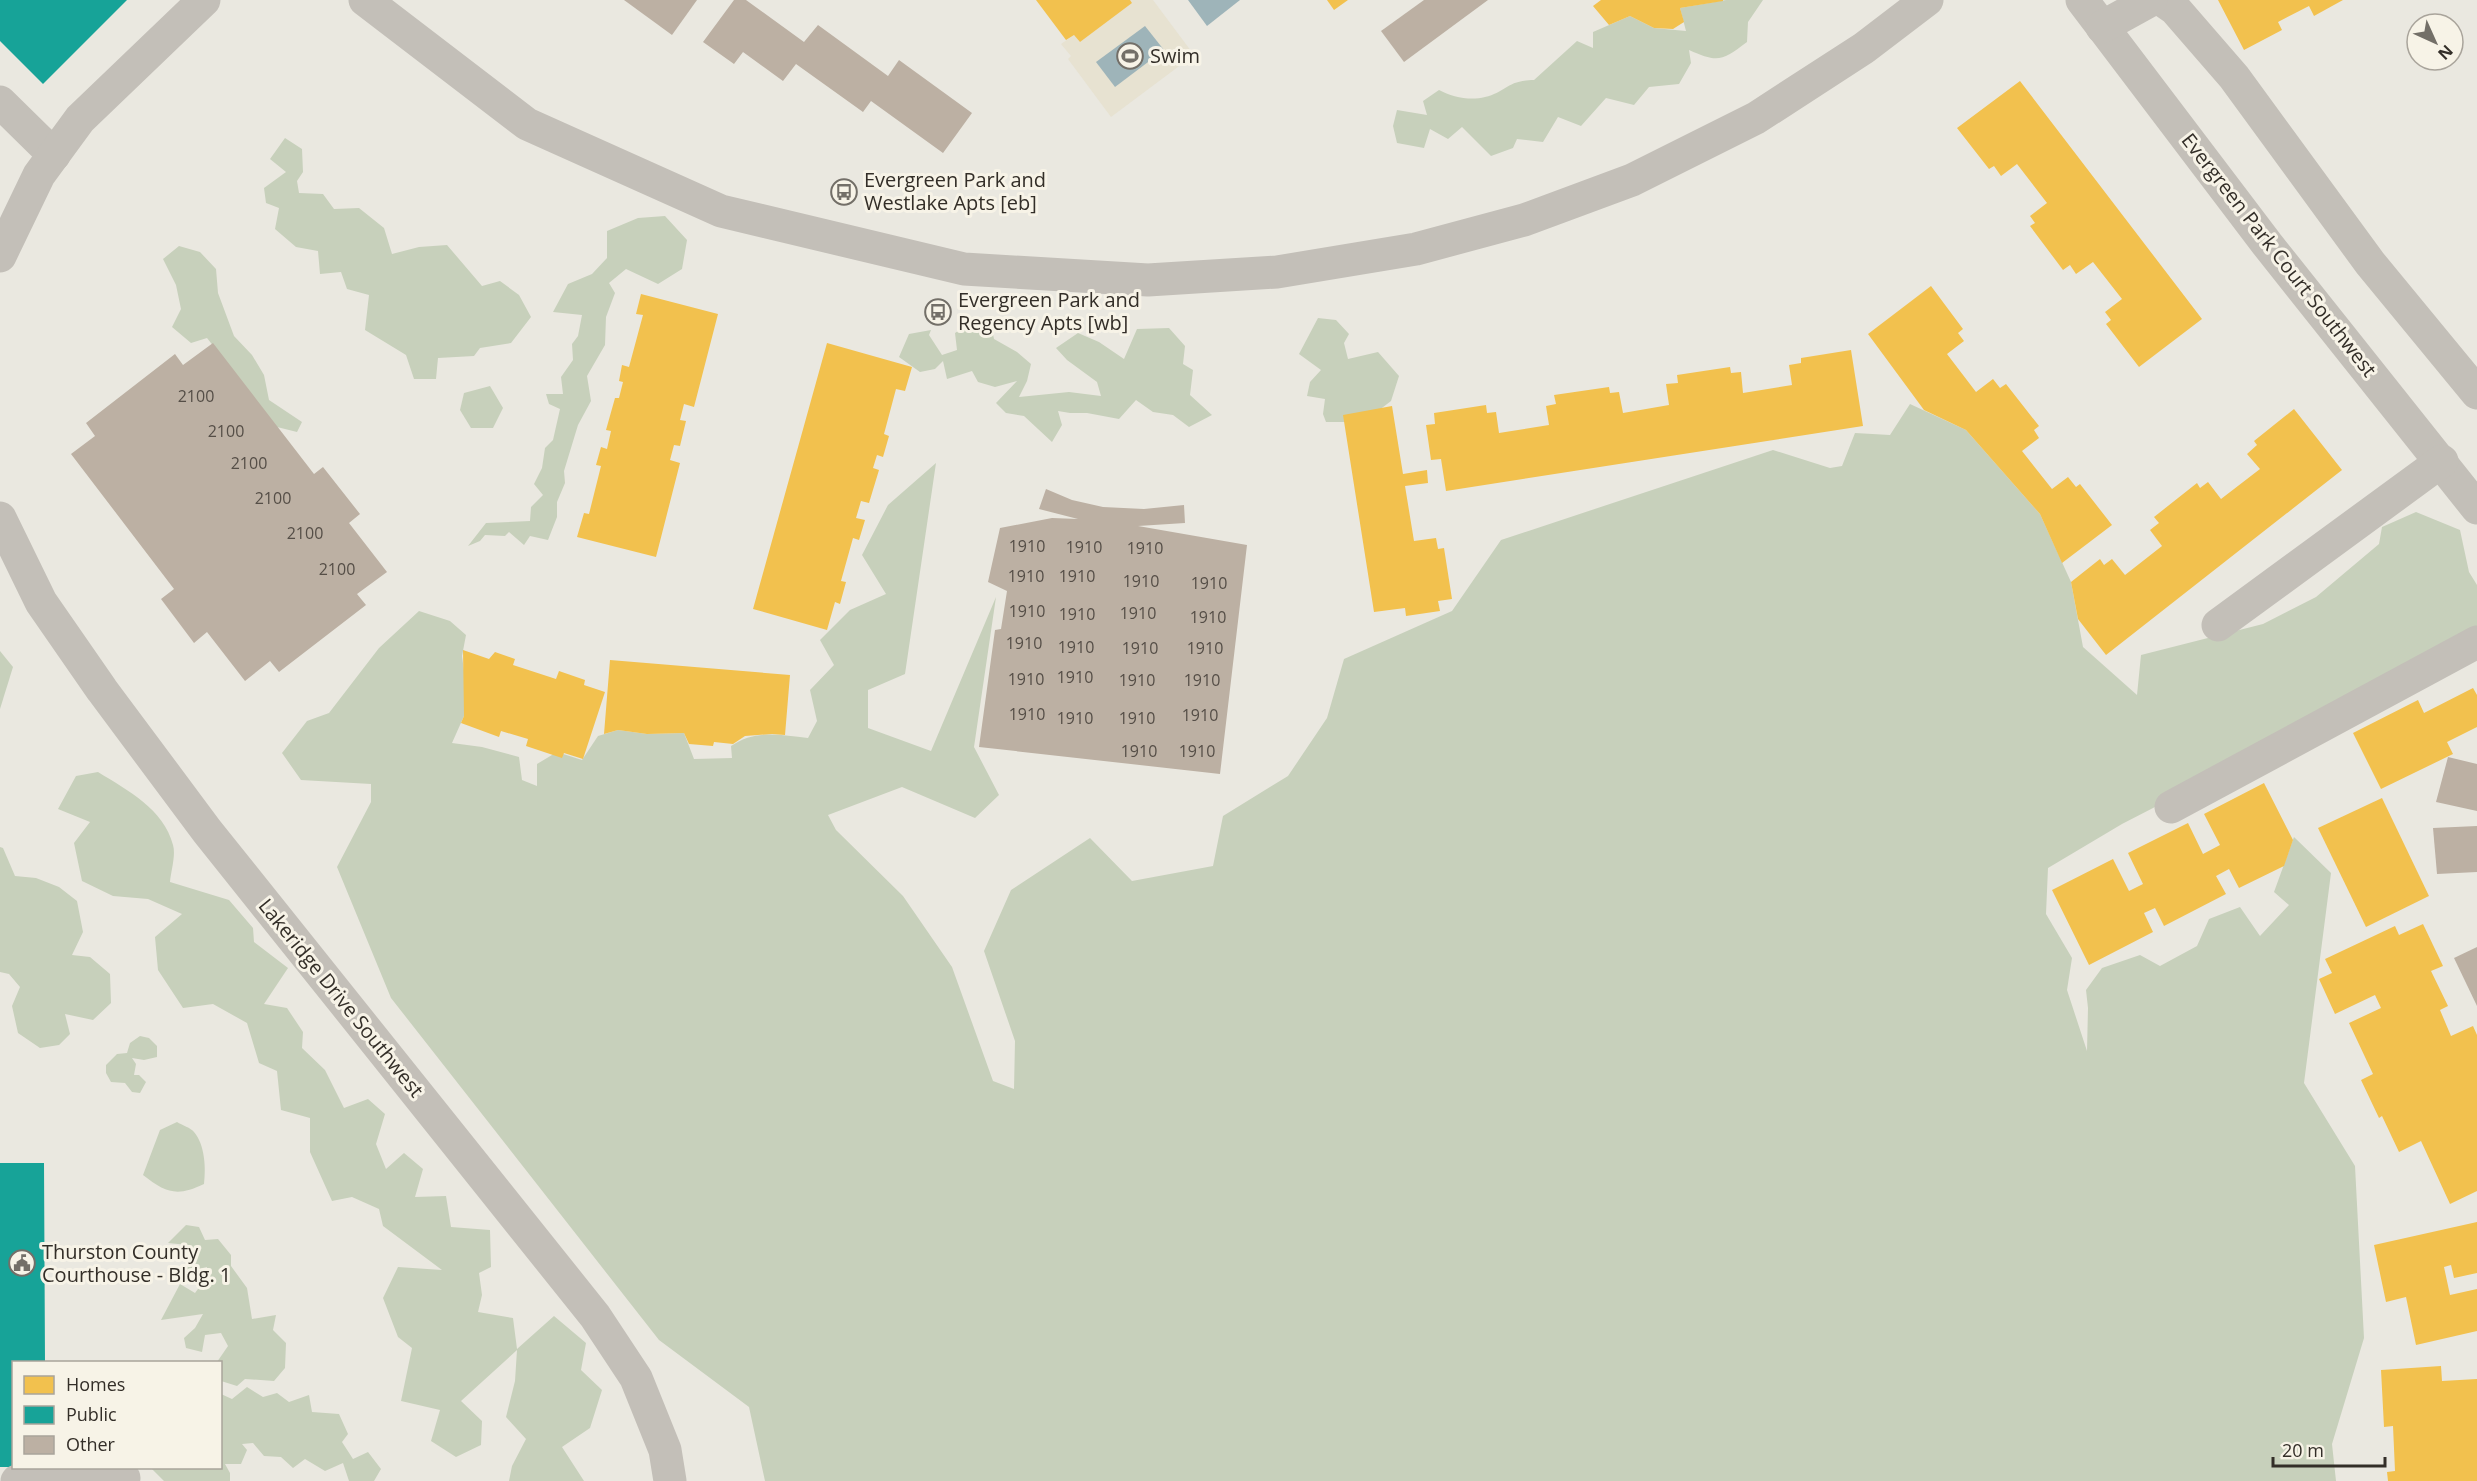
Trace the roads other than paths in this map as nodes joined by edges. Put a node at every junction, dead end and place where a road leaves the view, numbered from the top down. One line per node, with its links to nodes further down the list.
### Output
1 (204, 0): 9 (street)
2 (365, 0): 3 (street)
3 (1927, 0)
4 (2082, 0): 7 (street, Evergreen Park Court Southwest)
5 (2151, 0): 7 (street)
6 (2162, 0): 11 (street)
7 (2102, 27): 12 (street, Evergreen Park Court Southwest)
8 (0, 102): 9 (street)
9 (54, 155): 10 (street)
10 (0, 256)
11 (2477, 393)
12 (2442, 462): 13 (street, Evergreen Park Court Southwest); 15 (street)
13 (2477, 508)
14 (0, 518): 20 (street, Lakeridge Drive Southwest)
15 (2218, 625)
16 (2477, 642): 17 (street)
17 (2171, 807)
18 (124, 1478): 19 (street)
19 (17, 1481)
20 (670, 1481)

